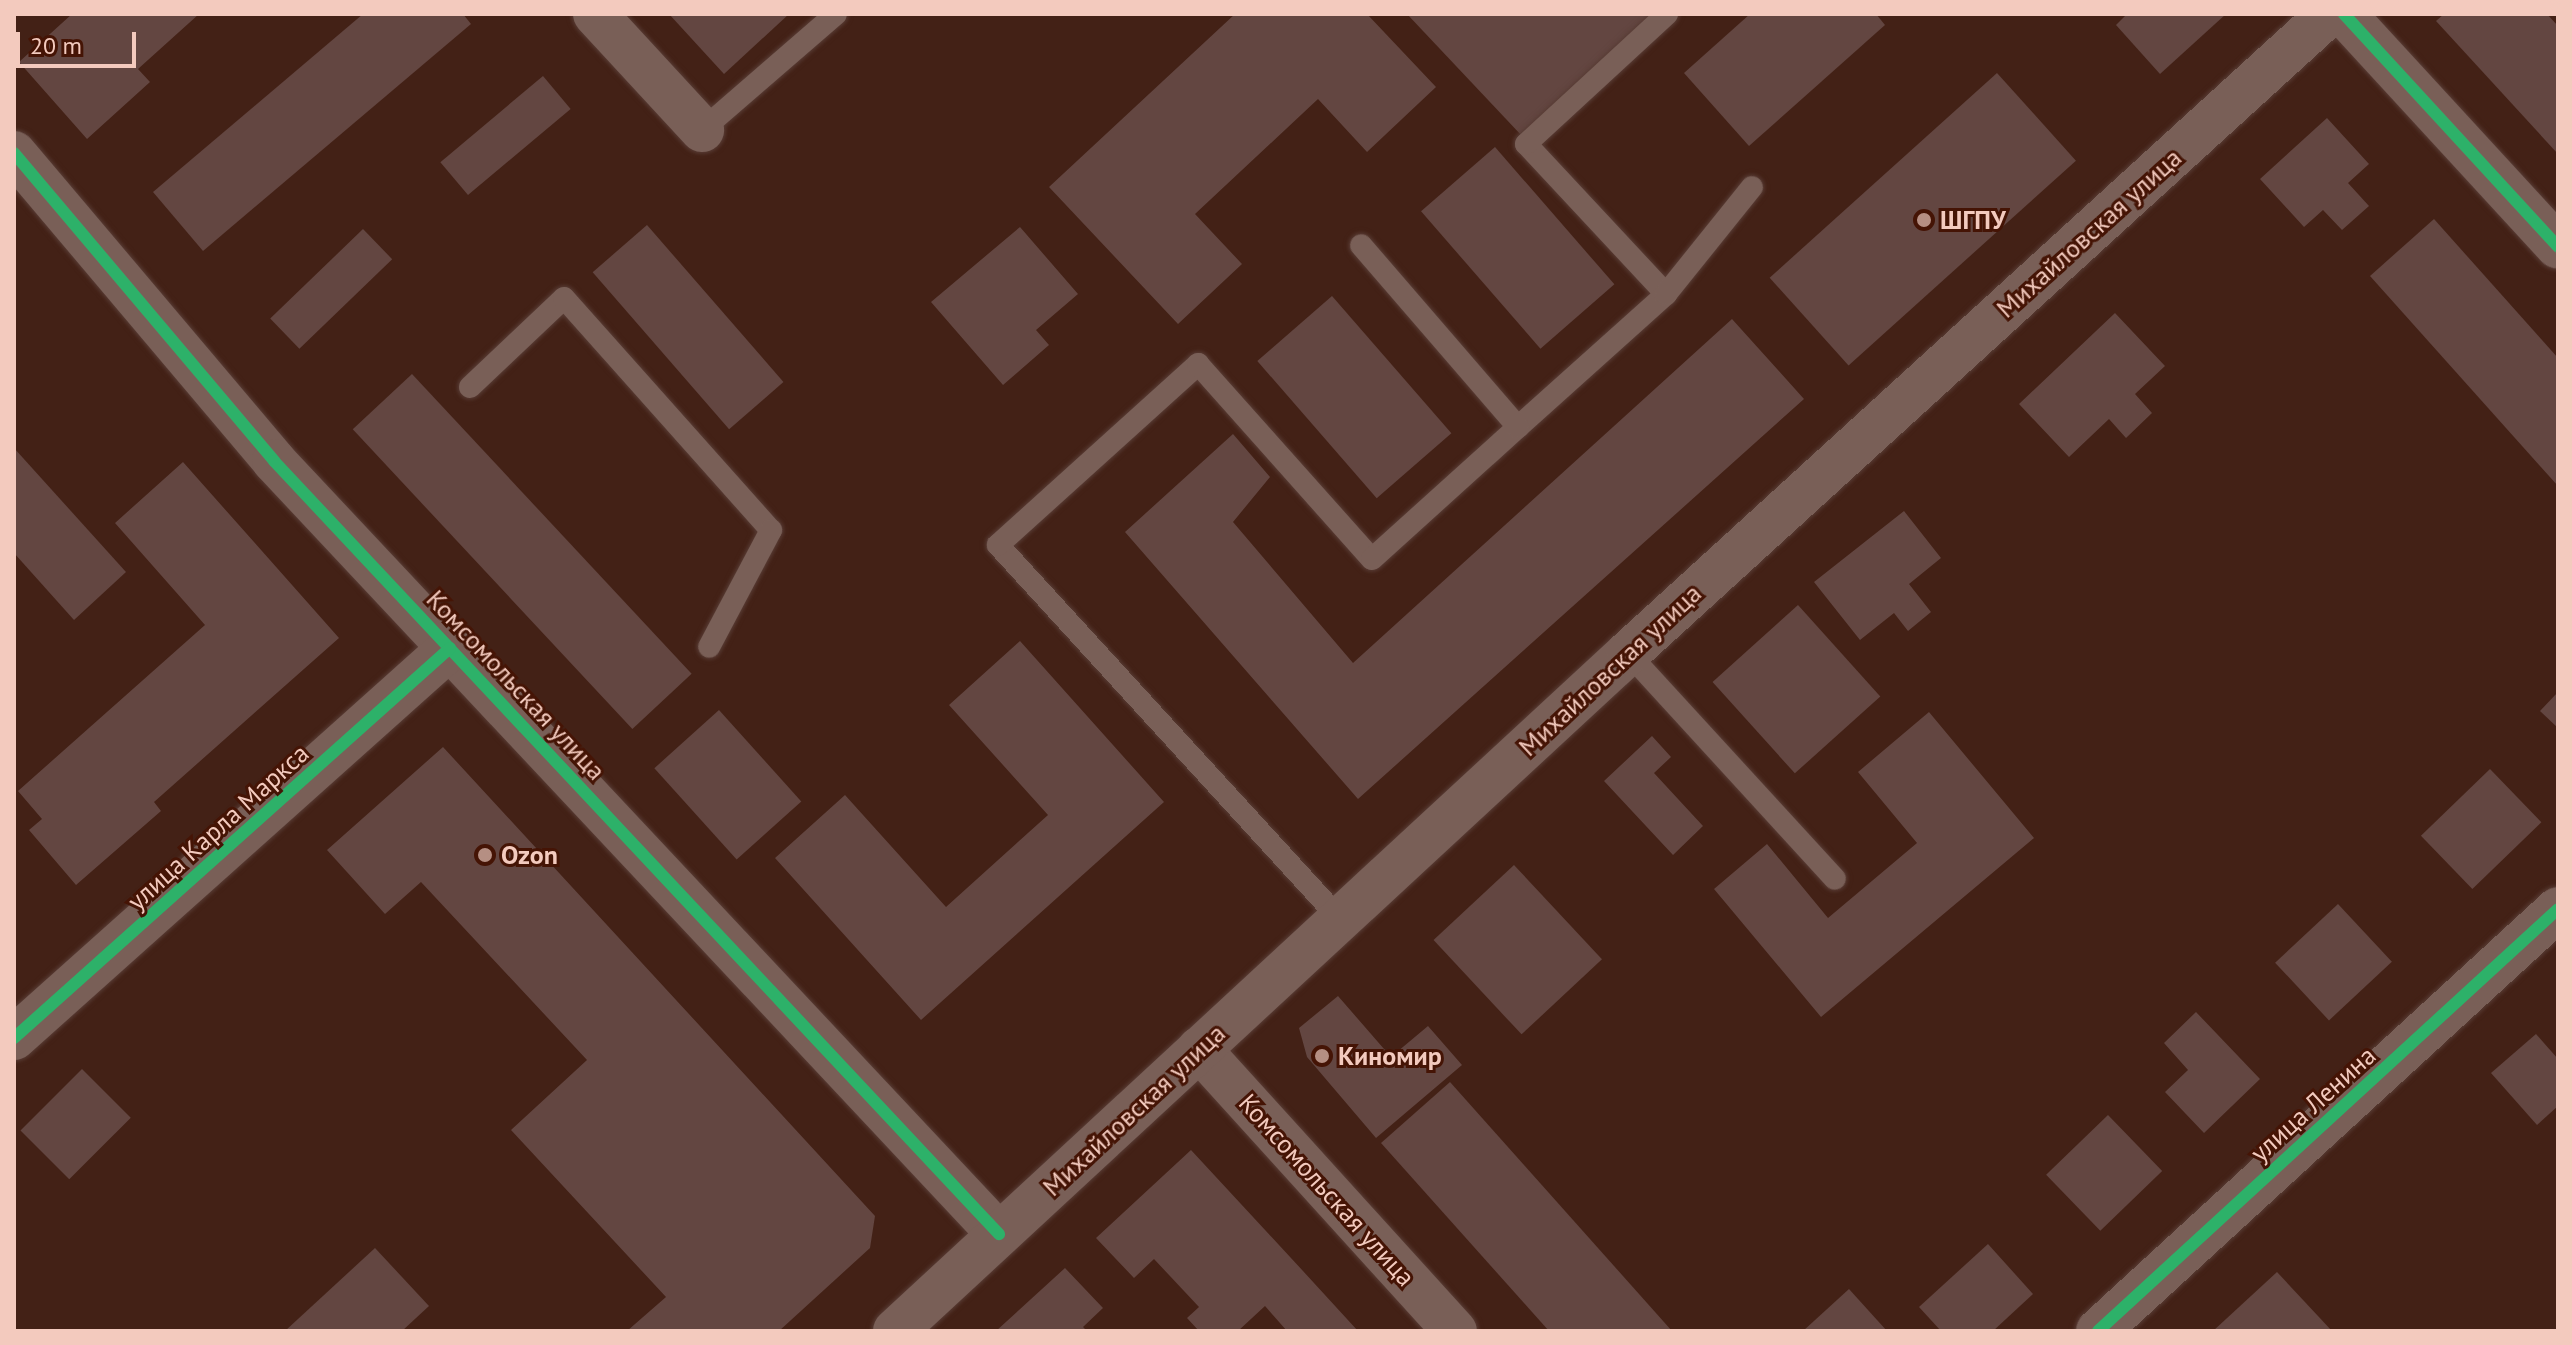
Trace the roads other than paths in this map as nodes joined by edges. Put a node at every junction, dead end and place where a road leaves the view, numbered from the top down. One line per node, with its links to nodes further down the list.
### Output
1 (595, 14): 6 (street)
2 (836, 14): 6 (lane)
3 (1667, 14): 11 (lane)
4 (2329, 14): 16 (street, Михайловская улица)
5 (2344, 14): 10 (street)
6 (702, 130)
7 (14, 153): 15 (street, Комсомольская улица)
8 (1752, 187): 11 (lane)
9 (1361, 245): 13 (lane)
10 (2558, 247)
11 (1666, 294): 13 (lane)
12 (470, 387): 14 (lane)
13 (1518, 427): 19 (lane)
14 (709, 647)
15 (450, 648): 20 (street, улица Карла Маркса); 22 (street, Комсомольская улица)
16 (1628, 653): 17 (lane); 19 (street, Михайловская улица)
17 (1835, 879)
18 (2558, 909): 25 (street, улица Ленина)
19 (1340, 919): 21 (street, Михайловская улица)
20 (14, 1038)
21 (1199, 1049): 22 (street, Михайловская улица); 24 (street, Комсомольская улица)
22 (999, 1234): 23 (street, Михайловская улица)
23 (895, 1331)
24 (1455, 1331)
25 (2098, 1331)

